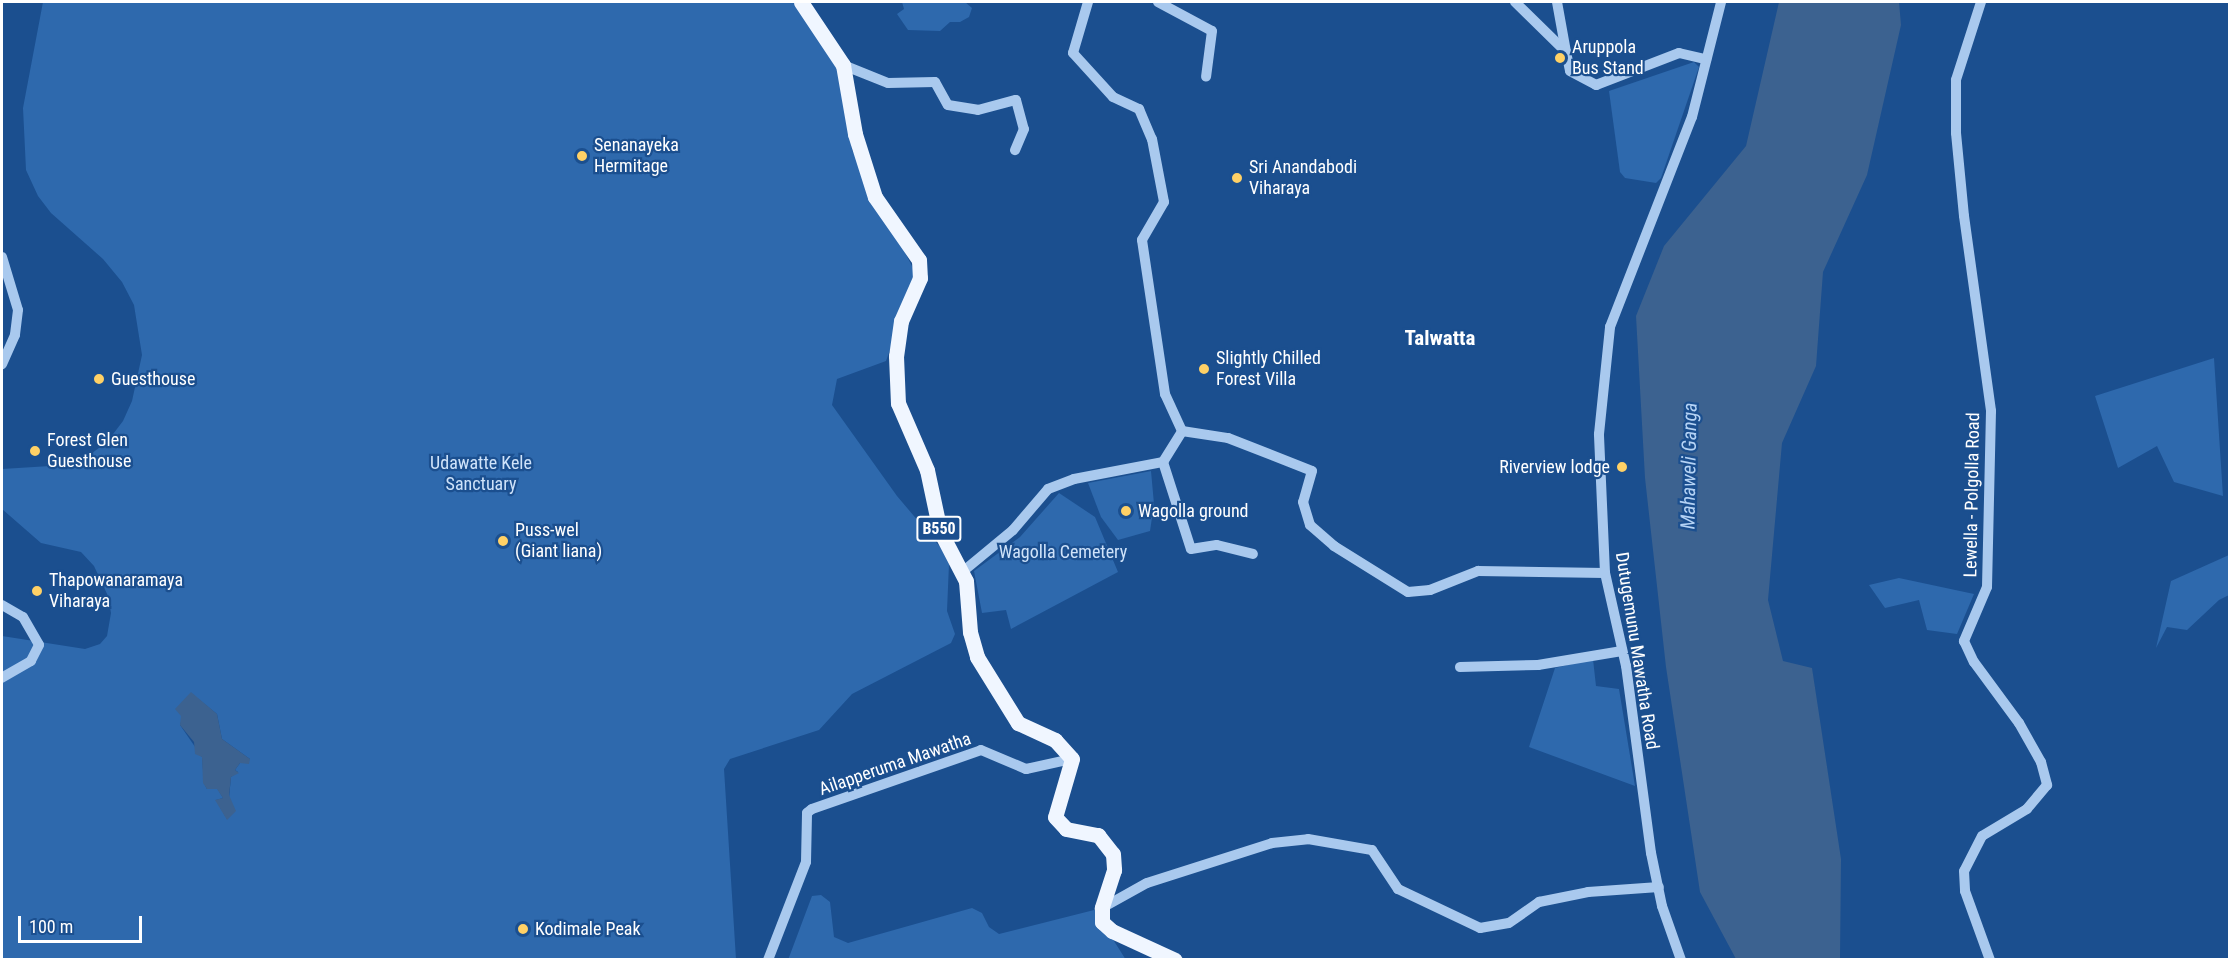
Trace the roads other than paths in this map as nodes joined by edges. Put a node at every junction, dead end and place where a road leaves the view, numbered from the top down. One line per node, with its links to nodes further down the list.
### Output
1 (801, 2): 10 (main road, B550)
2 (1088, 2): 15 (street)
3 (1158, 2): 11 (street)
4 (1515, 2): 8 (street)
5 (1557, 2): 8 (street)
6 (1721, 2): 9 (street, Dutugemunu Mawatha Road)
7 (1981, 2): 30 (street, Lewella - Polgolla Road)
8 (1566, 52): 9 (street)
9 (1706, 59): 19 (street, Dutugemunu Mawatha Road)
10 (843, 65): 12 (street); 18 (main road, B550)
11 (1206, 77)
12 (1015, 150)
13 (2, 257): 14 (street)
14 (2, 364)
15 (1182, 431): 16 (street); 19 (street)
16 (1163, 462): 17 (street); 18 (street)
17 (1253, 554)
18 (961, 573): 24 (main road, B550)
19 (1605, 573): 21 (street, Dutugemunu Mawatha Road)
20 (2, 605): 23 (street)
21 (1622, 651): 22 (street); 25 (street, Dutugemunu Mawatha Road)
22 (1460, 667)
23 (2, 678)
24 (1072, 759): 26 (main road); 27 (street, Ailapperuma Mawatha)
25 (1659, 887): 26 (street); 29 (street, Dutugemunu Mawatha Road)
26 (1102, 908): 28 (main road)
27 (768, 960)
28 (1175, 960)
29 (1681, 960)
30 (1990, 960)

